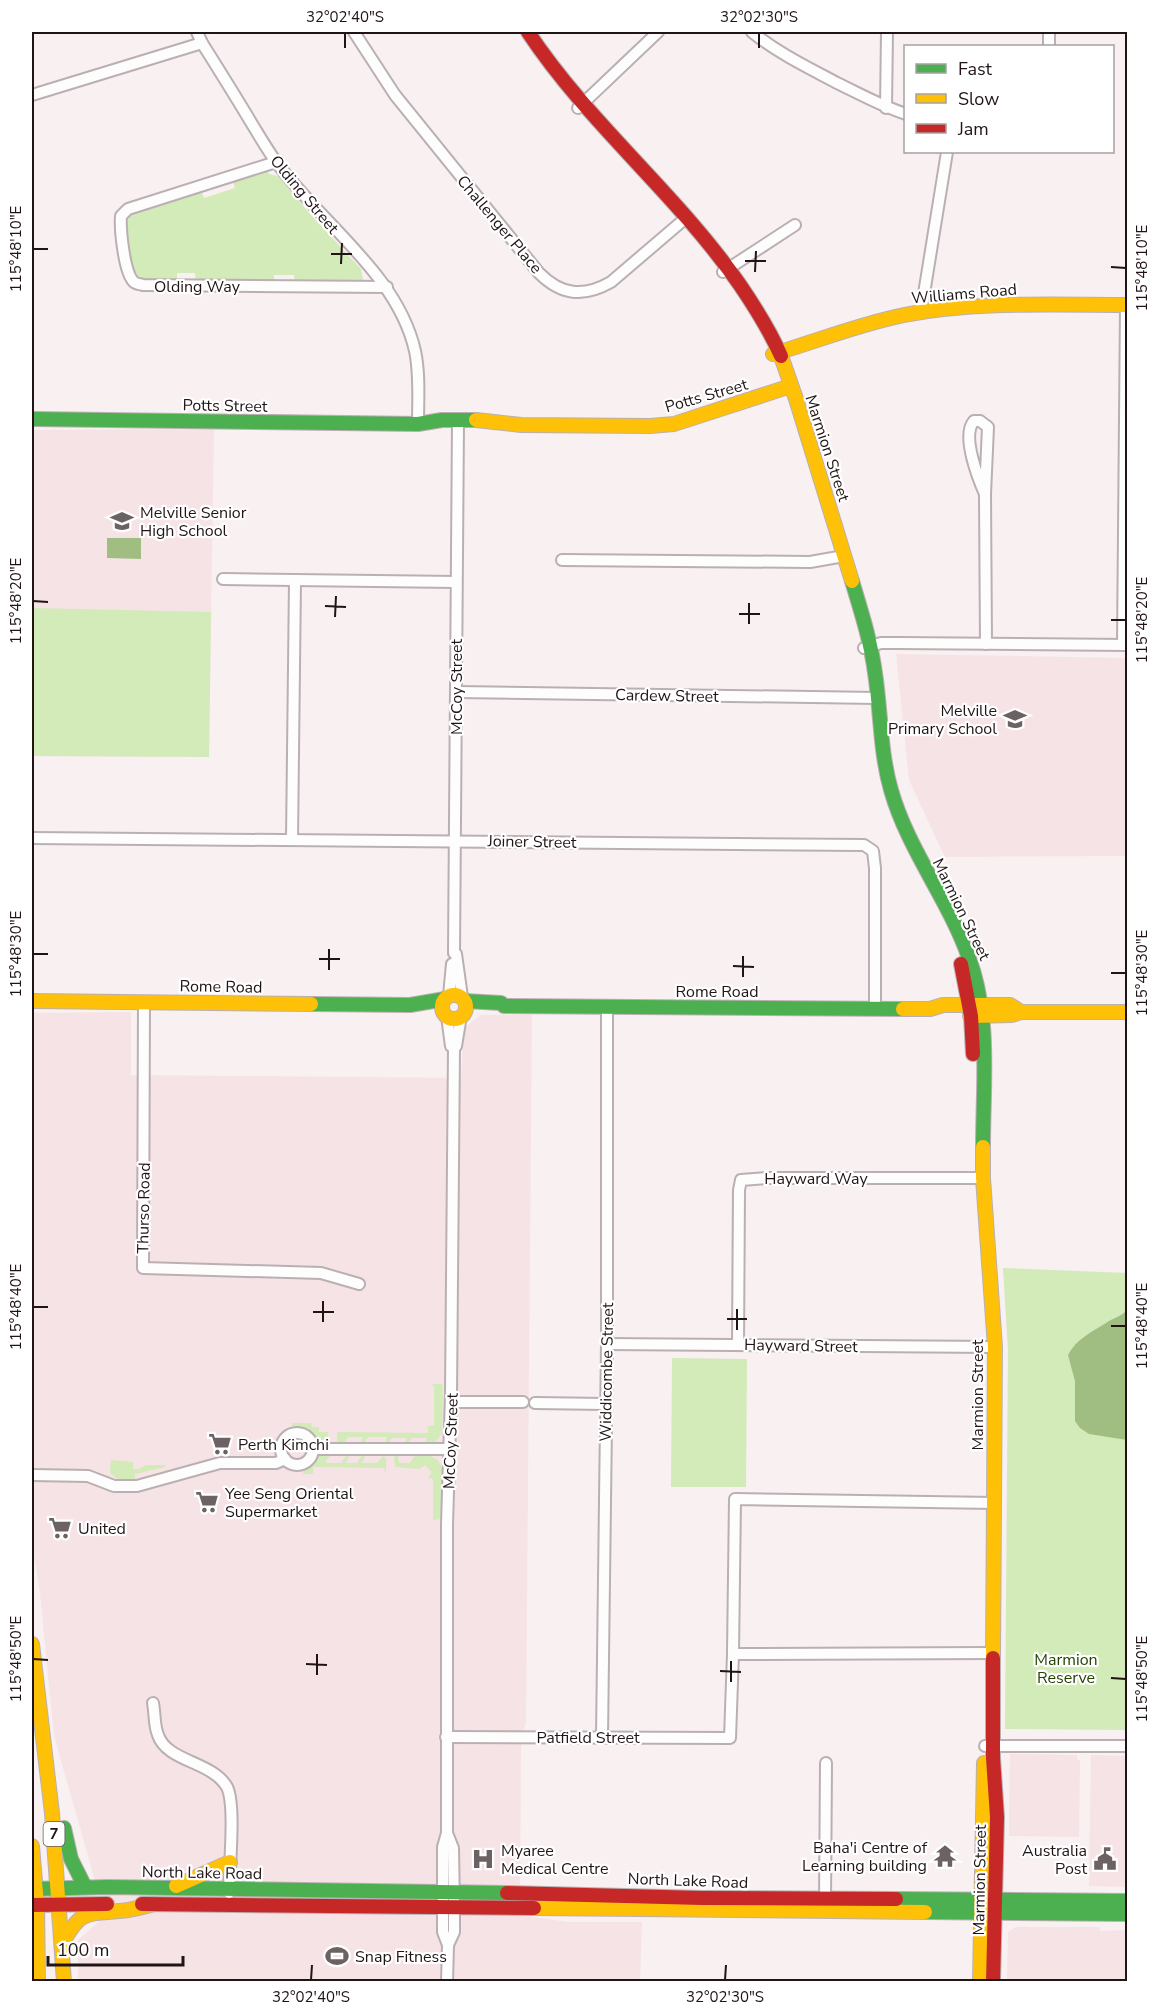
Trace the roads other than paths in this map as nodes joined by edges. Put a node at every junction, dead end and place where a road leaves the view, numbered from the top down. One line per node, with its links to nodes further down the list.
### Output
1 (197, 32): 8 (street, Olding Street)
2 (354, 32): 15 (street, Challenger Place)
3 (519, 32): 10 (main road, Marmion Street)
4 (528, 32): 10 (main road, Marmion Street)
5 (658, 32): 10 (street)
6 (752, 32): 11 (street)
7 (887, 32): 11 (street)
8 (202, 43): 9 (street); 14 (street, Olding Street)
9 (32, 95)
10 (579, 107): 15 (main road, Marmion Street)
11 (886, 108): 12 (street)
12 (904, 113)
13 (947, 153): 20 (street)
14 (276, 162): 18 (street, Olding Street); 18 (street, Olding Way)
15 (684, 220): 17 (main road, Marmion Street)
16 (795, 225): 17 (street)
17 (725, 271): 21 (main road, Marmion Street)
18 (387, 287): 24 (street, Olding Street)
19 (1127, 305): 20 (main road, Williams Road); 33 (street)
20 (921, 312): 21 (main road, Williams Road)
21 (776, 353): 22 (main road, Marmion Street)
22 (788, 388): 25 (main road, Potts Street); 27 (main road, Marmion Street)
23 (32, 419): 24 (main road, Potts Street)
24 (418, 424): 25 (main road, Potts Street)
25 (458, 424): 31 (street, McCoy Street)
26 (985, 494): 26 (street); 32 (street)
27 (841, 557): 28 (street); 34 (main road, Marmion Street)
28 (562, 560)
29 (223, 579): 30 (street)
30 (295, 581): 31 (street); 38 (street)
31 (456, 582): 35 (street, McCoy Street)
32 (986, 644): 33 (street); 34 (street)
33 (1125, 645)
34 (867, 647): 36 (main road, Marmion Street)
35 (457, 692): 36 (street, Cardew Street); 39 (street, McCoy Street)
36 (874, 698): 45 (main road, Marmion Street)
37 (32, 838): 38 (street, Joiner Street)
38 (292, 840): 39 (street, Joiner Street)
39 (454, 840): 42 (street, McCoy Street); 44 (street, Joiner Street)
40 (32, 1000): 41 (main road, Rome Road)
41 (144, 1002): 42 (main road, Rome Road); 48 (street, Thurso Road)
42 (455, 1006): 43 (main road, Rome Road); 52 (street, McCoy Street)
43 (607, 1007): 44 (main road, Rome Road); 49 (street, Widdicombe Street)
44 (875, 1008): 45 (main road, Rome Road)
45 (976, 1011): 46 (main road, Rome Road); 47 (main road, Marmion Street)
46 (1128, 1012)
47 (980, 1178): 50 (street, Hayward Way); 51 (main road, Marmion Street)
48 (359, 1284)
49 (607, 1344): 50 (street, Hayward Street); 53 (street, Widdicombe Street)
50 (738, 1344): 51 (street, Hayward Street)
51 (991, 1347): 58 (main road, Marmion Street)
52 (451, 1402): 53 (street); 55 (street, McCoy Street)
53 (605, 1404): 64 (street, Widdicombe Street)
54 (313, 1449): 55 (street); 56 (street); 56 (street)
55 (450, 1449): 63 (street, McCoy Street)
56 (285, 1459): 57 (street)
57 (32, 1474)
58 (991, 1503): 60 (main road, Marmion Street); 61 (street)
59 (32, 1644): 68 (main road, 7)
60 (989, 1653): 61 (street); 65 (main road, Marmion Street)
61 (733, 1654): 64 (street, Patfield Street)
62 (153, 1703): 70 (street)
63 (446, 1737): 64 (street, Patfield Street); 77 (street, McCoy Street)
64 (602, 1737)
65 (989, 1746): 66 (street); 84 (main road, Marmion Street)
66 (1128, 1746)
67 (826, 1763): 83 (street)
68 (49, 1780): 72 (main road, 7); 73 (main road)
69 (32, 1846): 71 (main road, 7)
70 (230, 1862): 74 (main road); 76 (street)
71 (32, 1865): 75 (main road, 7)
72 (58, 1887): 73 (main road, North Lake Road); 75 (main road, North Lake Road); 79 (main road, 7)
73 (85, 1887): 74 (main road, North Lake Road)
74 (172, 1888): 76 (main road, North Lake Road)
75 (33, 1889): 82 (main road, 7)
76 (229, 1889): 77 (main road, North Lake Road); 81 (street)
77 (448, 1900): 81 (main road, North Lake Road); 83 (main road, North Lake Road); 89 (street, McCoy Street)
78 (1128, 1901): 84 (main road, North Lake Road)
79 (60, 1904): 80 (main road, North Lake Road); 82 (main road, North Lake Road); 86 (main road, 7)
80 (154, 1904): 81 (main road, North Lake Road); 86 (main road)
81 (229, 1904)
82 (34, 1905): 87 (main road, 7)
83 (825, 1905): 84 (main road, North Lake Road)
84 (988, 1906): 85 (main road, North Lake Road); 90 (main road, Marmion Street); 91 (main road, Marmion Street)
85 (1128, 1914)
86 (62, 1944): 88 (main road, 7)
87 (38, 1982)
88 (64, 1982)
89 (447, 1982)
90 (980, 1982)
91 (993, 1982)

